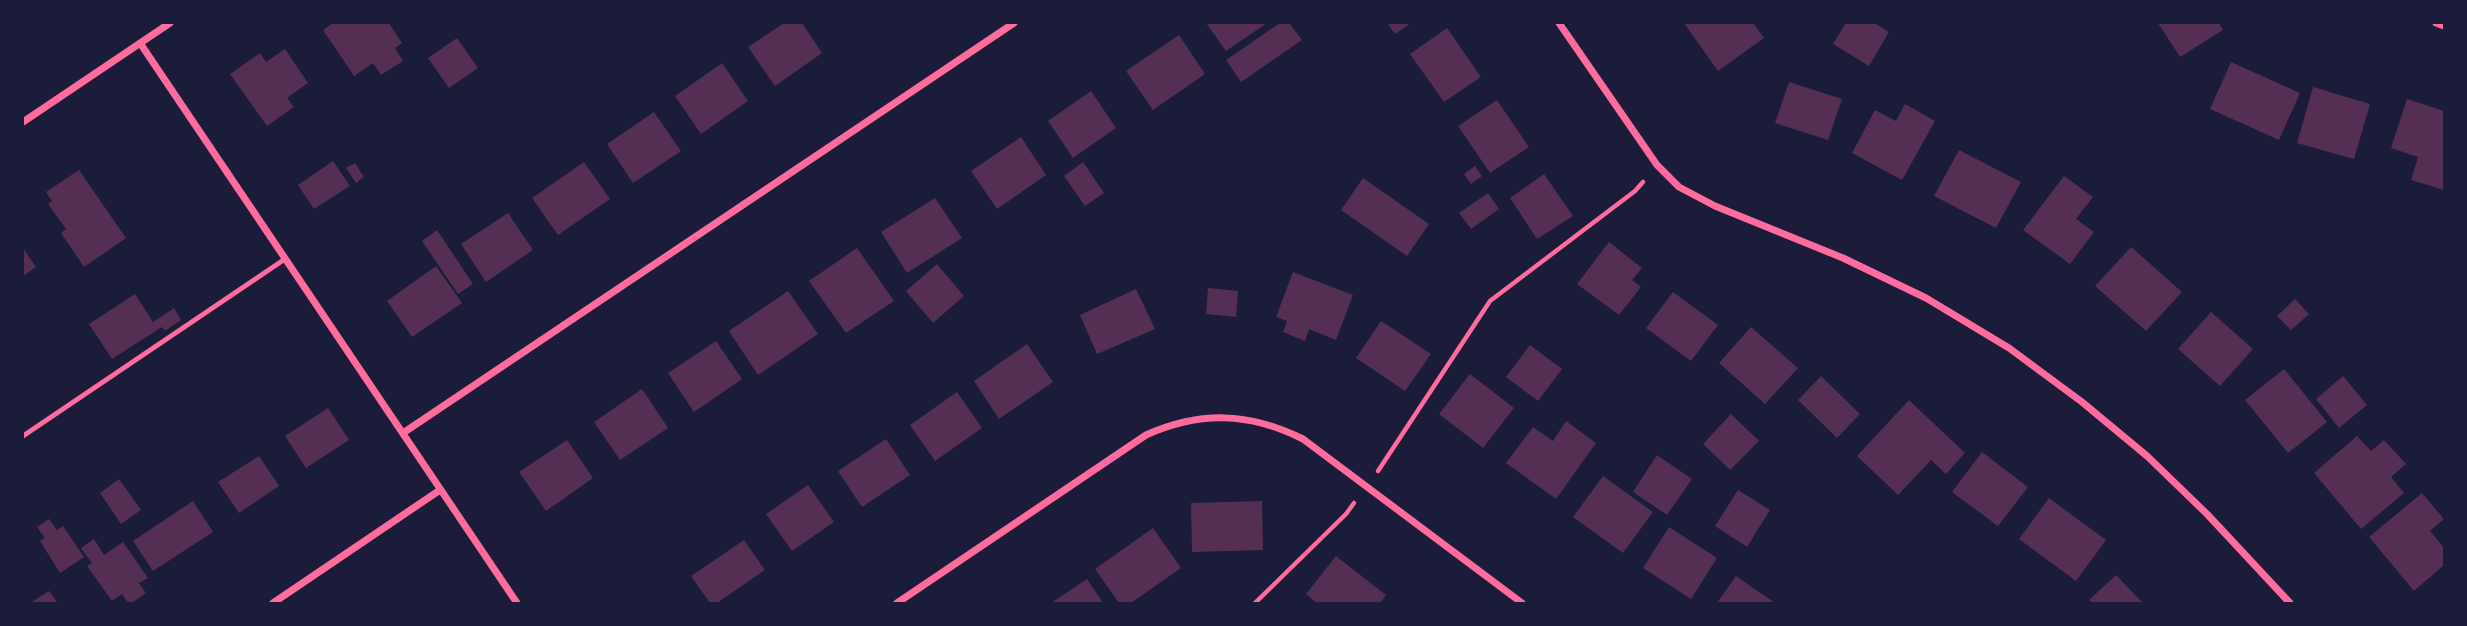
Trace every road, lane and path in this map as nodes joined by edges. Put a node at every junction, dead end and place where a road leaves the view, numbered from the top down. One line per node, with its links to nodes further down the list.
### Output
1 (170, 23): 6 (street)
2 (1014, 23): 10 (street)
3 (1559, 23): 8 (street)
4 (2436, 23): 5 (street)
5 (2444, 26)
6 (140, 43): 7 (street); 9 (street)
7 (23, 122)
8 (1657, 165): 12 (path); 19 (street)
9 (285, 259): 10 (street); 11 (lane)
10 (403, 433): 13 (street)
11 (23, 436)
12 (1366, 487): 16 (street); 17 (path); 18 (street)
13 (440, 490): 14 (street); 15 (street)
14 (273, 603)
15 (517, 603)
16 (897, 603)
17 (1255, 603)
18 (1522, 603)
19 (2290, 603)

